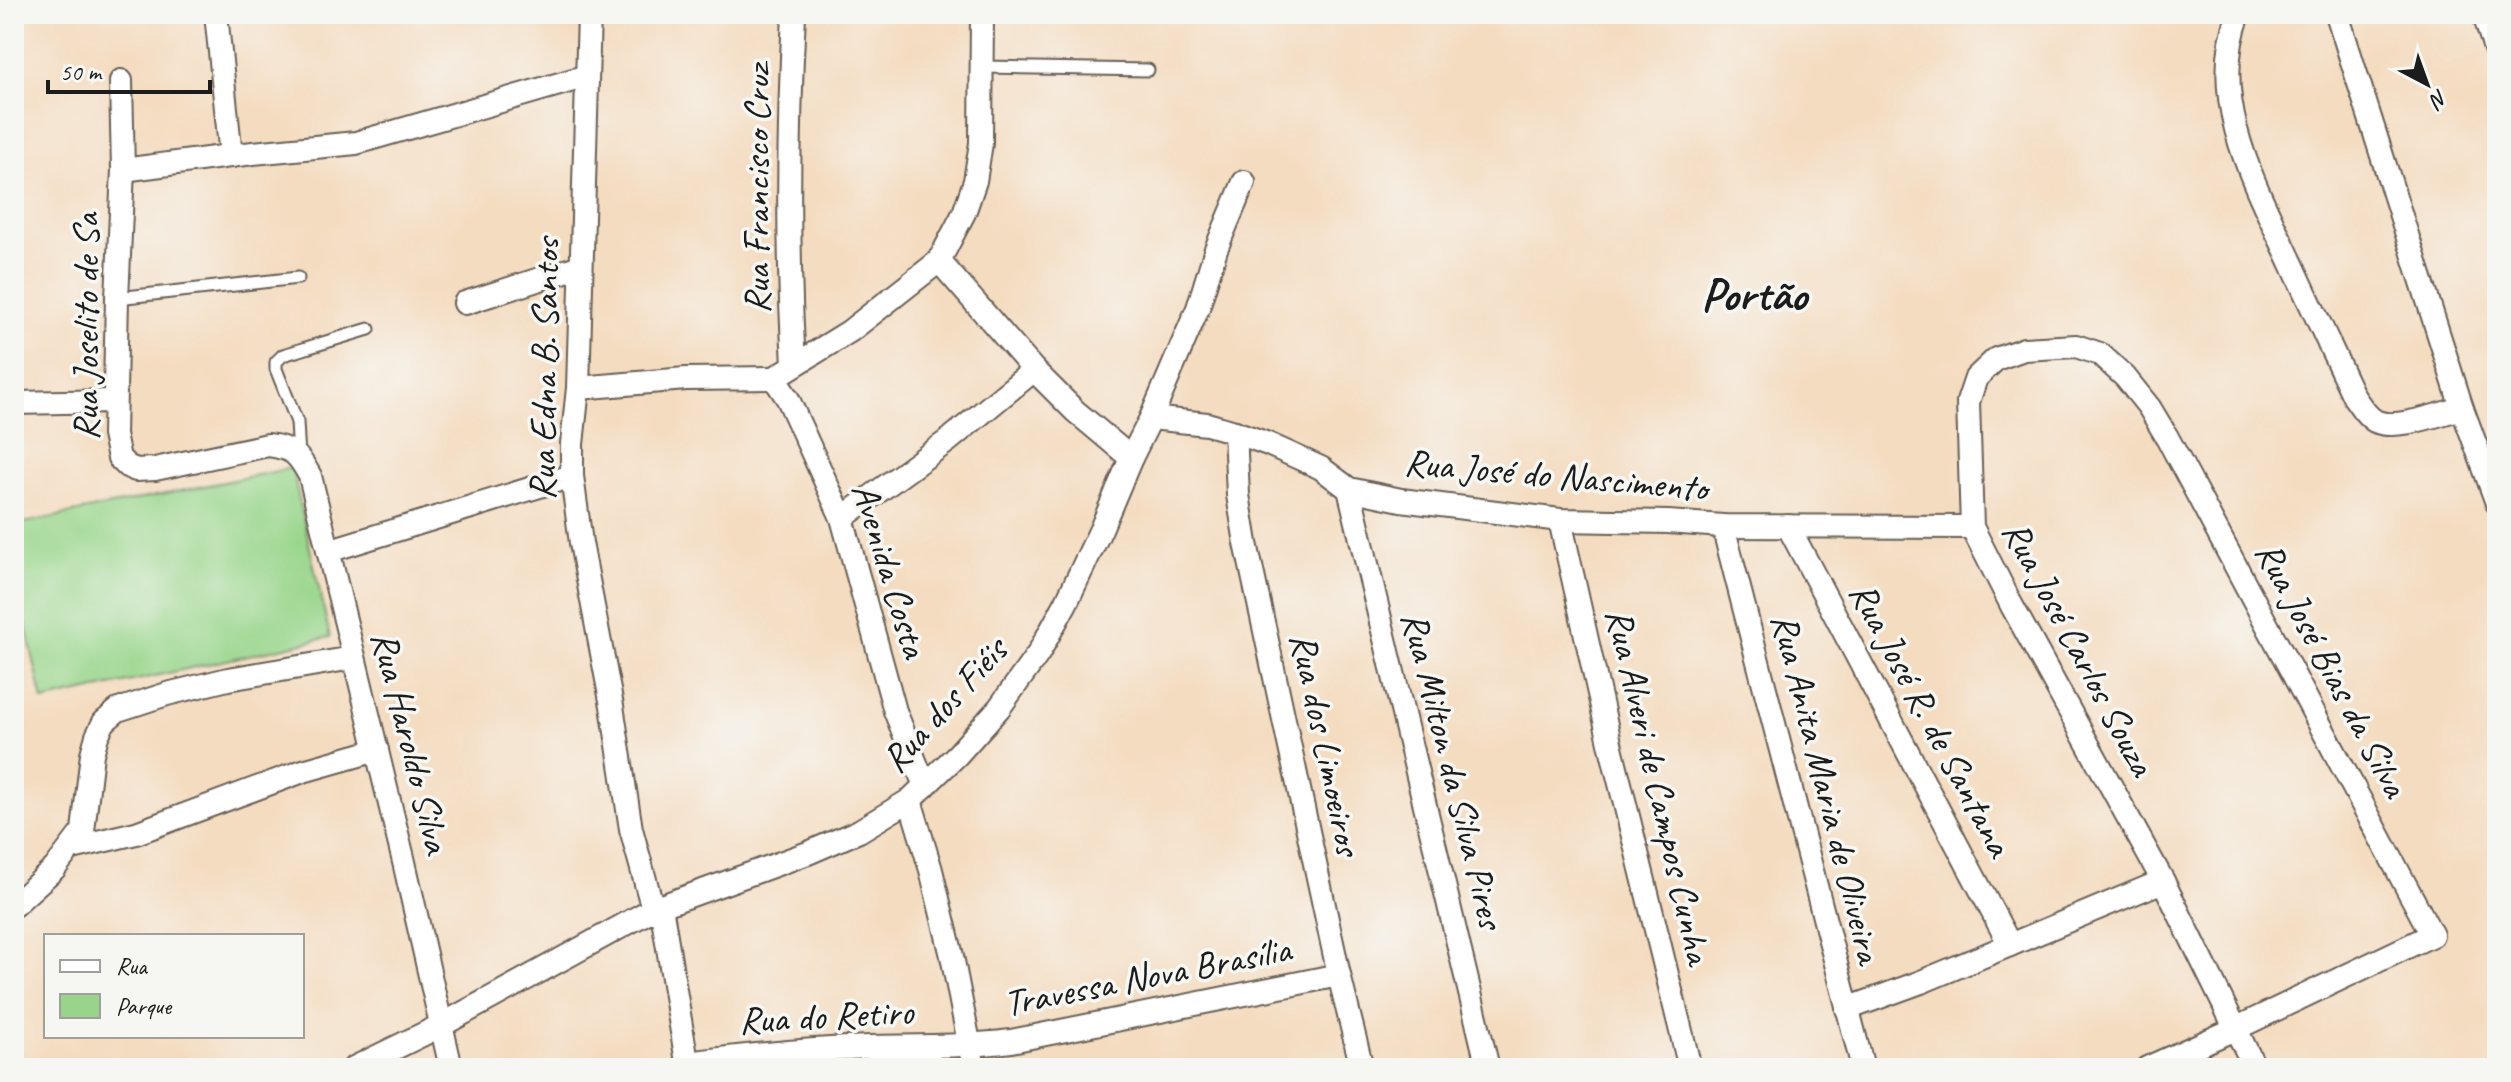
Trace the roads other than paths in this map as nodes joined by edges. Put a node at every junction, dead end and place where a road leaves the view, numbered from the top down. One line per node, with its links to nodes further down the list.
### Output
1 (216, 14): 13 (street)
2 (589, 14): 11 (street, Rua Edna B. Santos)
3 (794, 14): 22 (street, Rua Francisco Cruz)
4 (982, 14): 8 (street)
5 (2239, 14): 28 (street)
6 (2337, 14): 28 (street)
7 (2478, 14): 10 (lane)
8 (982, 67): 9 (lane); 16 (street)
9 (1148, 70)
10 (2497, 73)
11 (587, 76): 13 (street); 17 (street, Rua Edna B. Santos)
12 (121, 81): 14 (street, Rua Joselito de Sa)
13 (231, 156): 14 (street)
14 (123, 170): 19 (street, Rua Joselito de Sa)
15 (1244, 182): 29 (street, Rua dos Fiéis)
16 (939, 261): 22 (street); 23 (street)
17 (581, 266): 20 (street); 25 (street, Rua Edna B. Santos)
18 (298, 278): 19 (lane)
19 (117, 298): 26 (street, Rua Joselito de Sa)
20 (465, 303)
21 (369, 329): 33 (lane)
22 (794, 364): 24 (street)
23 (1034, 370): 32 (street); 37 (street)
24 (774, 378): 25 (street); 37 (street, Avenida Costa)
25 (578, 388): 34 (street, Rua Edna B. Santos)
26 (114, 401): 27 (street); 33 (street, Rua Joselito de Sa)
27 (14, 403)
28 (2462, 408): 36 (street)
29 (1151, 418): 30 (street, Rua José do Nascimento); 32 (street, Rua dos Fiéis)
30 (1235, 432): 35 (street, Rua José do Nascimento); 51 (street, Rua dos Limoeiros)
31 (2167, 437): 41 (street, Rua José Carlos Souza); 54 (street, Rua José Bias da Silva)
32 (1131, 458): 45 (street, Rua dos Fiéis)
33 (304, 466): 42 (street, Rua Haroldo Silva)
34 (572, 476): 42 (street); 49 (street, Rua Edna B. Santos)
35 (1349, 489): 38 (street, Rua José do Nascimento); 60 (street, Rua Milton da Silva Pires)
36 (2497, 503)
37 (842, 518): 45 (street, Avenida Costa)
38 (1560, 520): 39 (street, Rua José do Nascimento); 61 (street, Rua Alveri de Campos Cunha)
39 (1723, 526): 40 (street, Rua José do Nascimento); 52 (street, Rua Anita Maria de Oliveira)
40 (1788, 526): 41 (street, Rua José do Nascimento); 50 (street, Rua José R. de Santana)
41 (1972, 527): 47 (street, Rua José Carlos Souza)
42 (328, 551): 43 (street, Rua Haroldo Silva)
43 (353, 658): 44 (street, Rua Haroldo Silva); 46 (street)
44 (377, 750): 46 (street); 53 (street, Rua Haroldo Silva)
45 (918, 793): 49 (street, Rua dos Fiéis); 55 (street, Avenida Costa)
46 (72, 848): 48 (street)
47 (2163, 881): 50 (street); 54 (street, Rua José Carlos Souza)
48 (14, 905)
49 (657, 907): 53 (street, Rua dos Fiéis); 56 (street, Rua Edna B. Santos)
50 (2010, 945): 52 (street)
51 (1339, 975): 55 (street, Travessa Nova Brasília); 59 (street, Rua dos Limoeiros)
52 (1847, 1009): 62 (street, Rua Anita Maria de Oliveira)
53 (440, 1026): 57 (street, Rua dos Fiéis); 58 (street, Rua Haroldo Silva)
54 (2237, 1028): 63 (street); 64 (street, Rua José Carlos Souza)
55 (971, 1057): 56 (street, Rua do Retiro)
56 (687, 1066)
57 (354, 1068)
58 (451, 1068)
59 (1362, 1068)
60 (1488, 1068)
61 (1690, 1068)
62 (1863, 1068)
63 (2147, 1068)
64 (2255, 1068)

